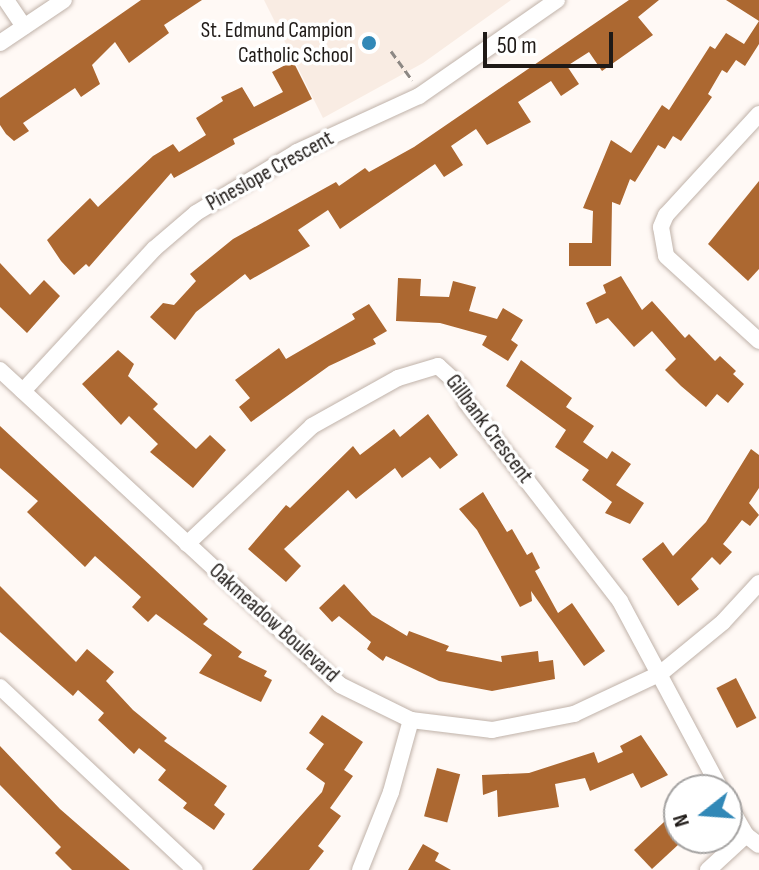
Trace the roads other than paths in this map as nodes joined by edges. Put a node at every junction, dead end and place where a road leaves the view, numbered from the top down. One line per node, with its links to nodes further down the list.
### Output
1 (6, 0): 4 (street)
2 (64, 0): 4 (street)
3 (557, 0): 9 (street, Pineslope Crescent)
4 (24, 27): 5 (street)
5 (0, 43)
6 (759, 114): 7 (street)
7 (759, 341)
8 (0, 370): 9 (street, Oakmeadow Boulevard)
9 (23, 391): 10 (street, Oakmeadow Boulevard)
10 (187, 544): 12 (street, Gillbank Crescent); 14 (street, Oakmeadow Boulevard)
11 (759, 583): 12 (street, Oakmeadow Boulevard)
12 (661, 673): 14 (street, Oakmeadow Boulevard); 15 (street)
13 (0, 687): 17 (street)
14 (411, 720): 18 (street)
15 (713, 774)
16 (753, 840): 19 (street)
17 (195, 870)
18 (360, 870)
19 (708, 870)

